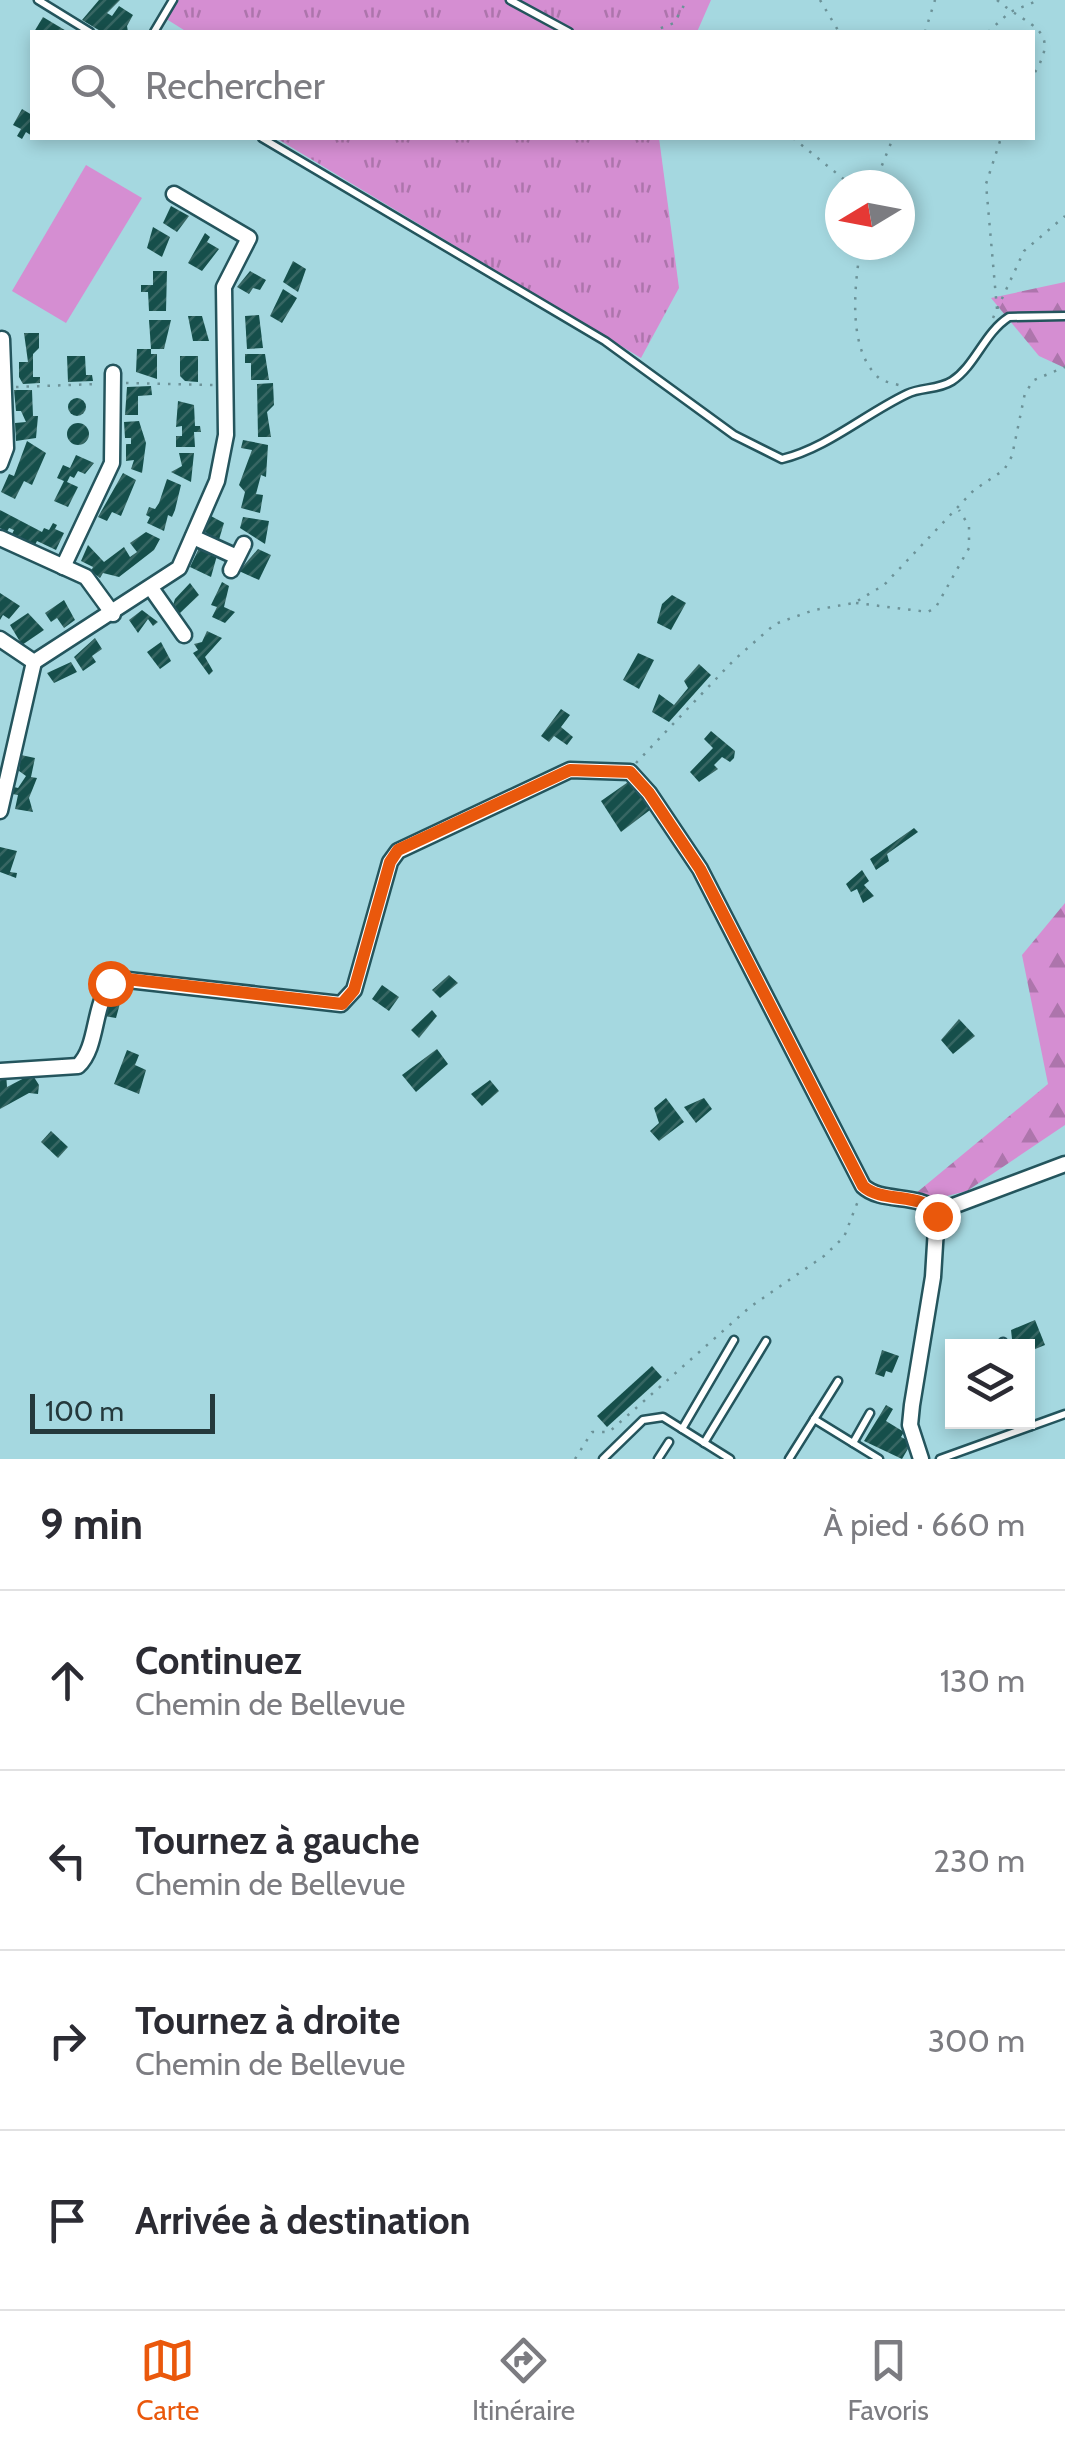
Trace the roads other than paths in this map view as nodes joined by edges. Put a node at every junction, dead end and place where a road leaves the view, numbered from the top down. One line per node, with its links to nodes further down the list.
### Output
1 (38, 0): 4 (lane)
2 (173, 0): 5 (lane)
3 (510, 0): 6 (lane)
4 (87, 30)
5 (155, 30)
6 (565, 30)
7 (265, 140): 9 (lane)
8 (174, 194): 13 (street)
9 (1065, 316)
10 (2, 340): 12 (street)
11 (113, 373): 16 (street)
12 (0, 464)
13 (193, 536): 15 (street); 17 (street)
14 (0, 538): 16 (street)
15 (237, 557)
16 (63, 567): 18 (street)
17 (151, 588): 18 (street); 19 (street)
18 (113, 614): 21 (street)
19 (184, 635)
20 (0, 639): 21 (street)
21 (34, 662): 22 (street)
22 (0, 811)
23 (0, 1071): 25 (street)
24 (1065, 1164): 25 (street)
25 (936, 1212): 43 (street)
26 (734, 1340): 33 (lane)
27 (766, 1340): 36 (lane)
28 (838, 1381): 31 (lane)
29 (870, 1413): 37 (lane)
30 (1065, 1414): 32 (lane)
31 (814, 1420): 37 (lane); 41 (lane)
32 (1035, 1425)
33 (682, 1428): 36 (lane); 38 (lane)
34 (1023, 1429): 44 (lane)
35 (669, 1442): 39 (lane)
36 (704, 1443): 40 (lane)
37 (852, 1443): 42 (lane)
38 (603, 1459)
39 (658, 1459)
40 (730, 1459)
41 (789, 1459)
42 (879, 1459)
43 (921, 1459)
44 (940, 1459)

